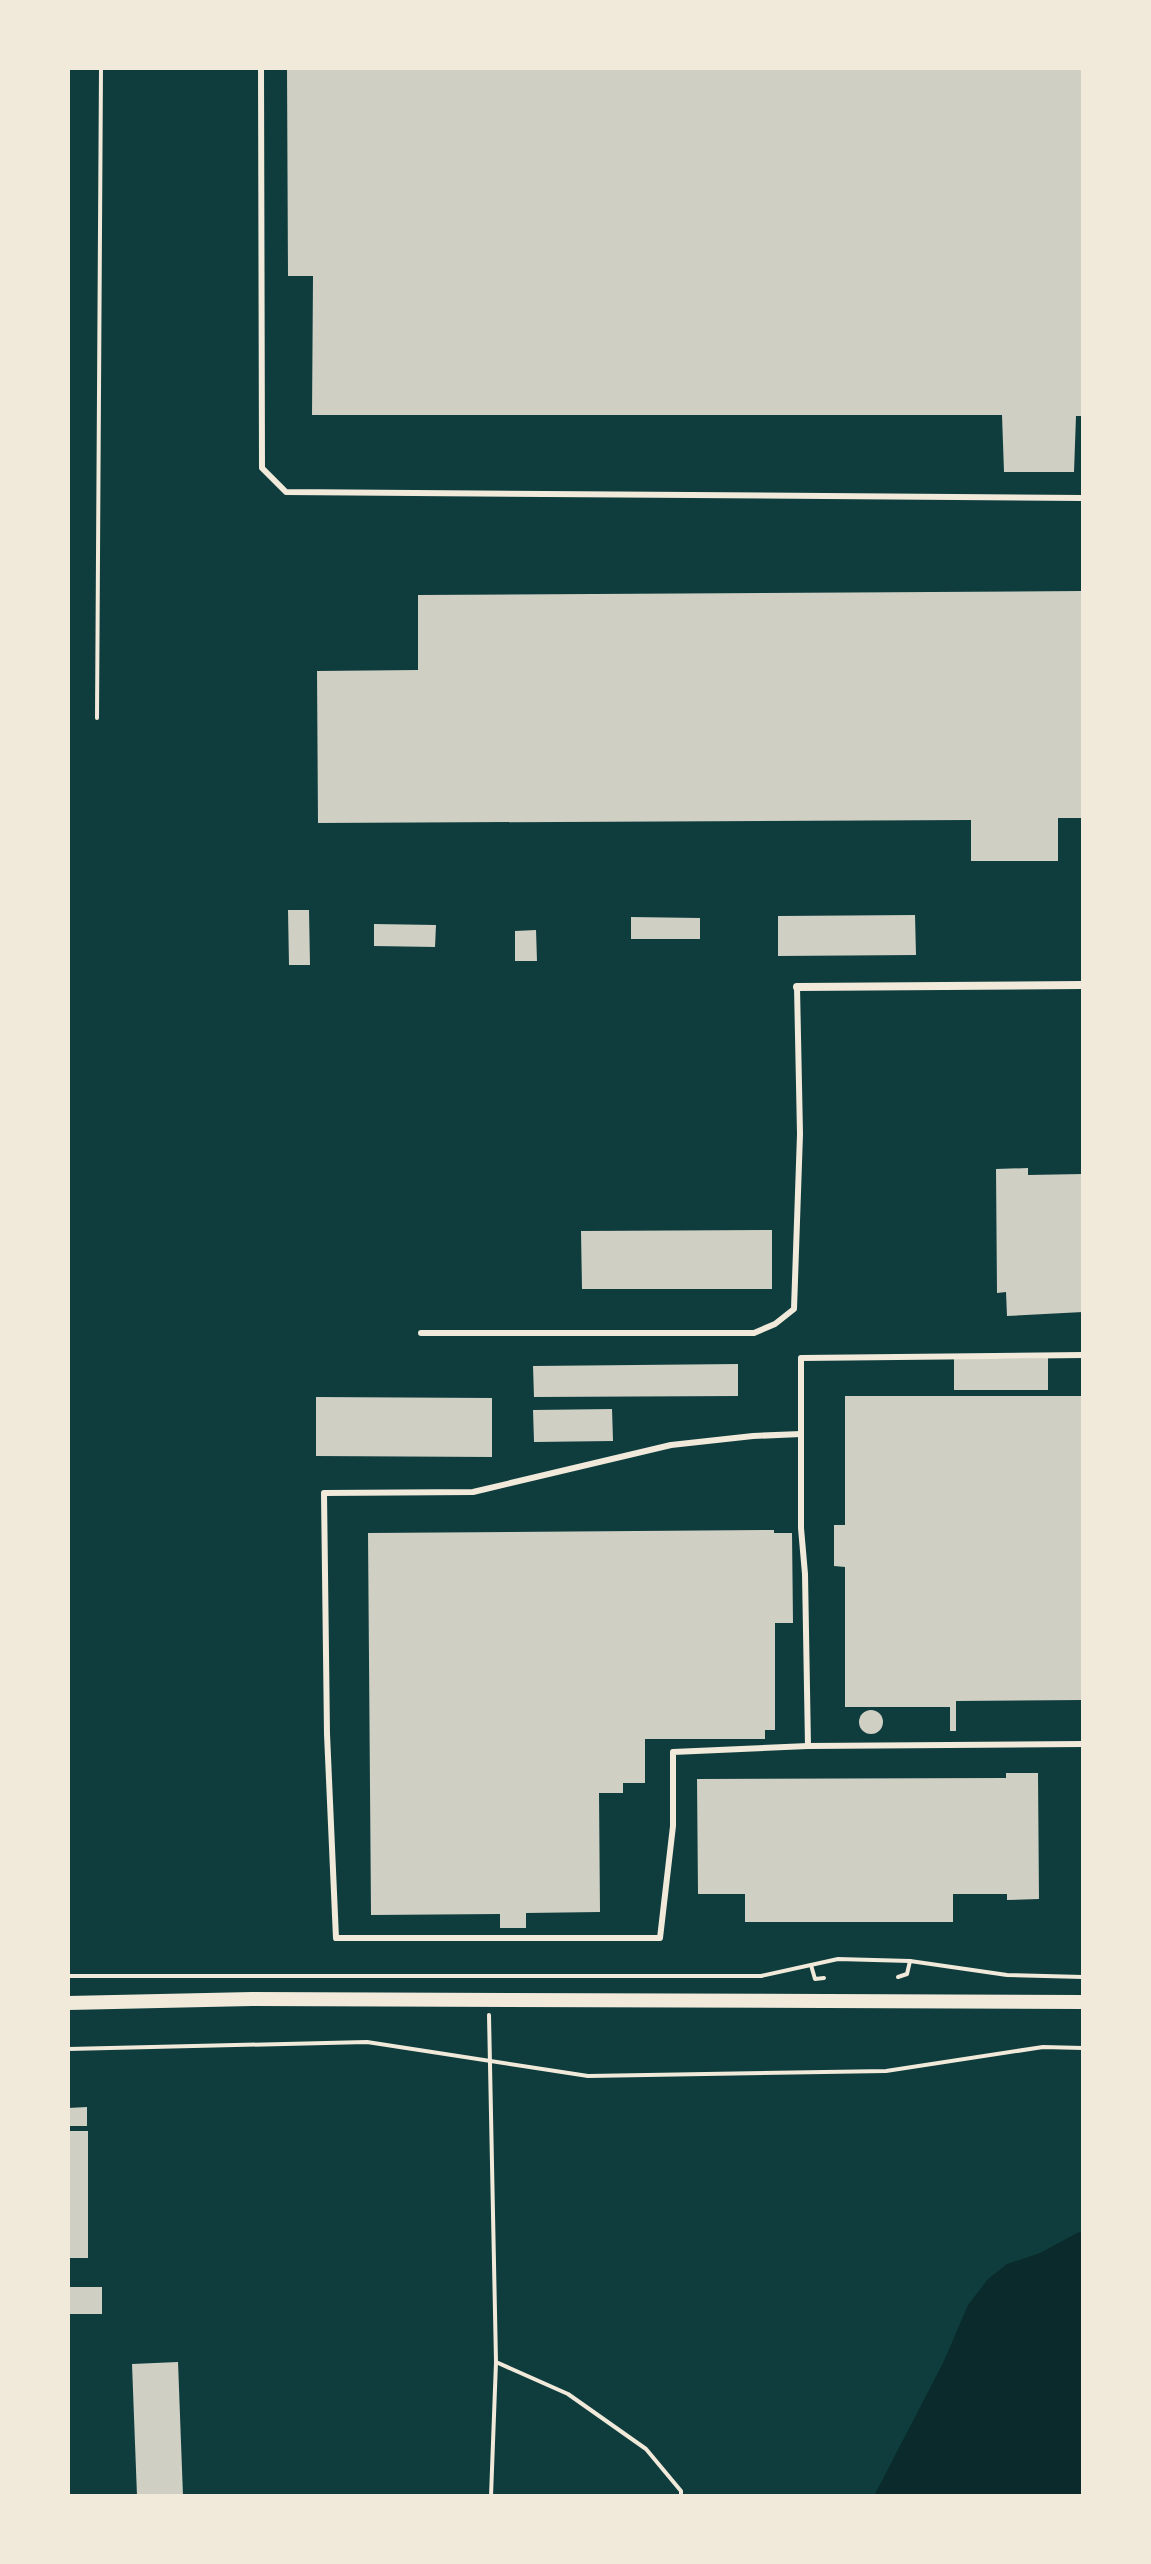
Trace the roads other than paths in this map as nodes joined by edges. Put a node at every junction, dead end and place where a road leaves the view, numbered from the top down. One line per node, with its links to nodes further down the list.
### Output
1 (261, 68): 2 (lane)
2 (1083, 498)
3 (1083, 985): 4 (street)
4 (797, 987): 5 (lane)
5 (421, 1333)
6 (1083, 1355): 7 (lane)
7 (801, 1434): 9 (lane); 9 (lane)
8 (1083, 1744): 9 (lane)
9 (808, 1746)
10 (1083, 2002): 11 (street)
11 (68, 2003)

